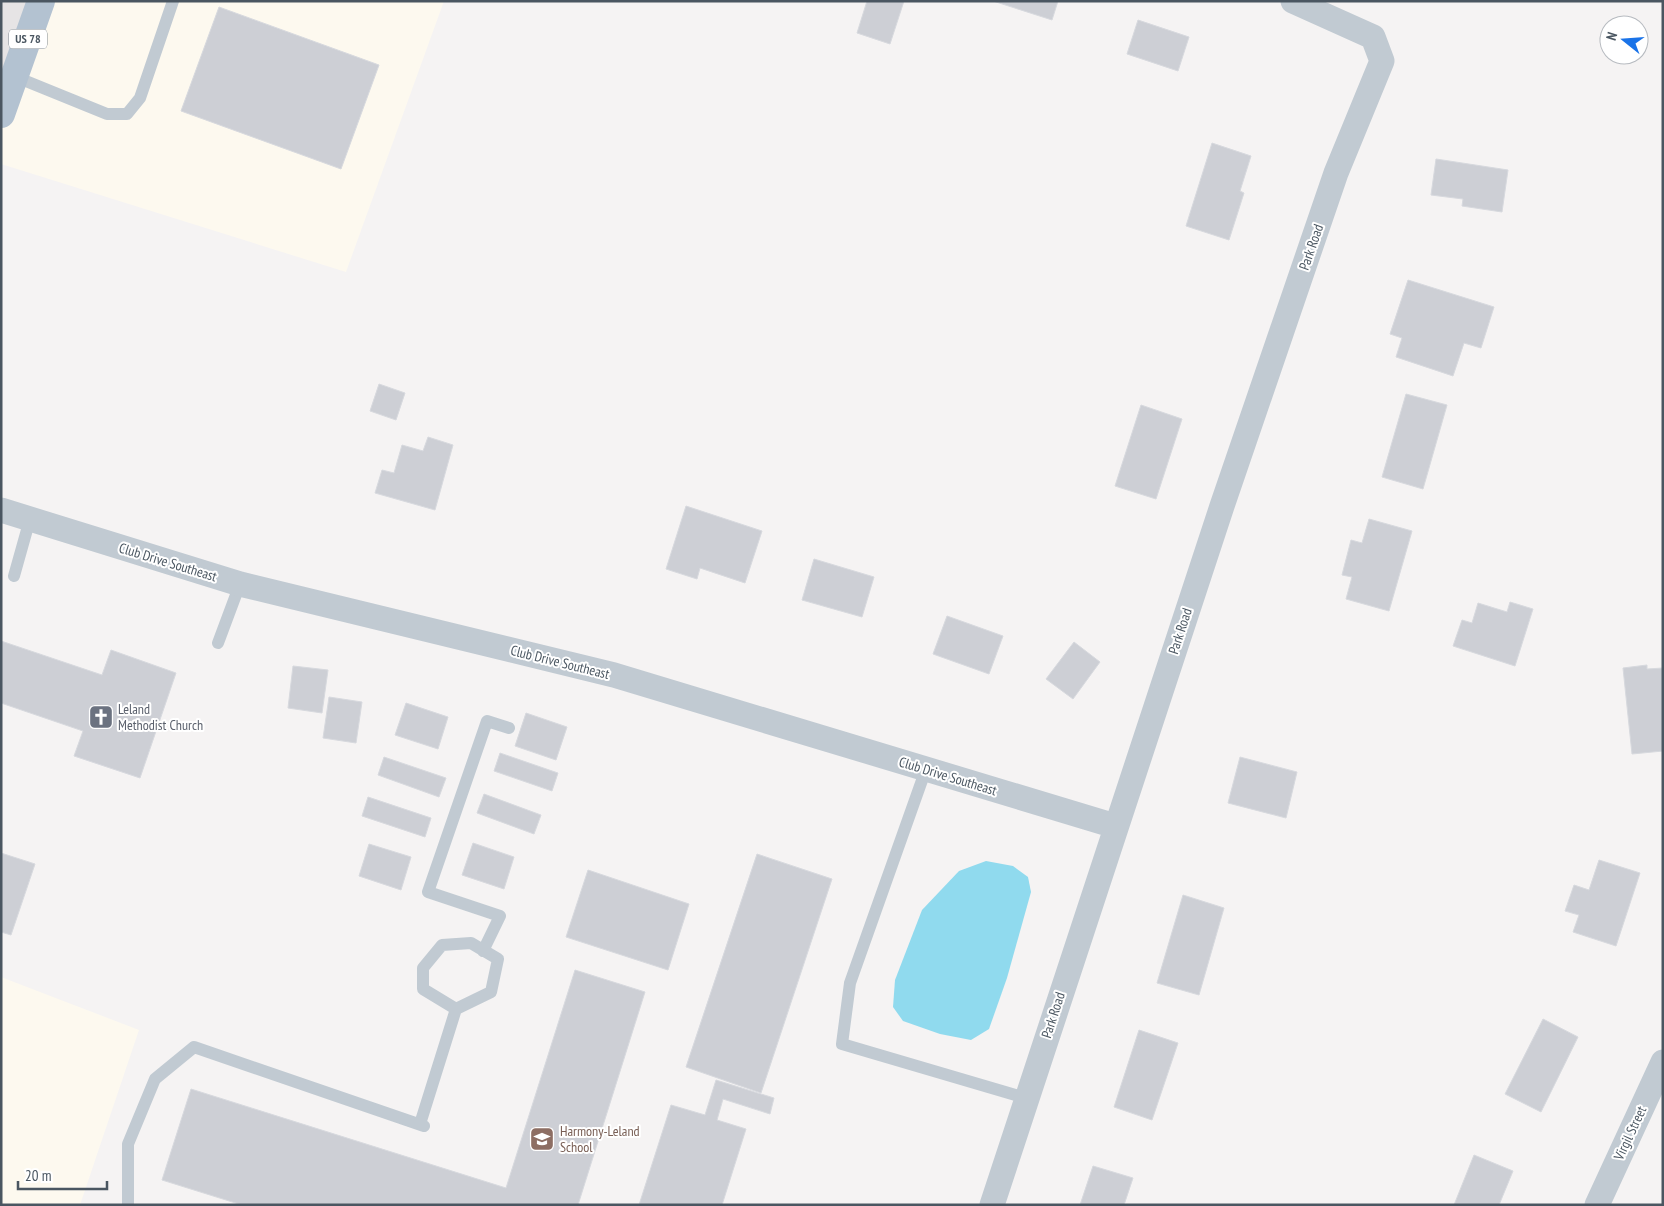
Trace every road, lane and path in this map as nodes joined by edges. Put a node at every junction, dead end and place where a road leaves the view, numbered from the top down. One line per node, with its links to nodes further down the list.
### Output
1 (41, 1): 4 (main road, US 78)
2 (173, 1): 4 (lane)
3 (1293, 1): 13 (street, Park Road)
4 (8, 74): 5 (main road, US 78)
5 (1, 114)
6 (1, 510): 7 (street, Club Drive Southeast)
7 (30, 519): 8 (lane); 9 (street, Club Drive Southeast)
8 (14, 576)
9 (240, 584): 10 (lane); 12 (street, Club Drive Southeast)
10 (218, 643)
11 (509, 728): 14 (lane)
12 (926, 769): 13 (street, Club Drive Southeast); 17 (lane)
13 (1115, 826): 17 (street, Park Road)
14 (483, 951): 15 (lane); 15 (lane)
15 (456, 1009): 18 (lane)
16 (1663, 1062): 20 (street, Virgil Street)
17 (1026, 1098): 19 (street, Park Road)
18 (128, 1205)
19 (992, 1205)
20 (1596, 1205)

